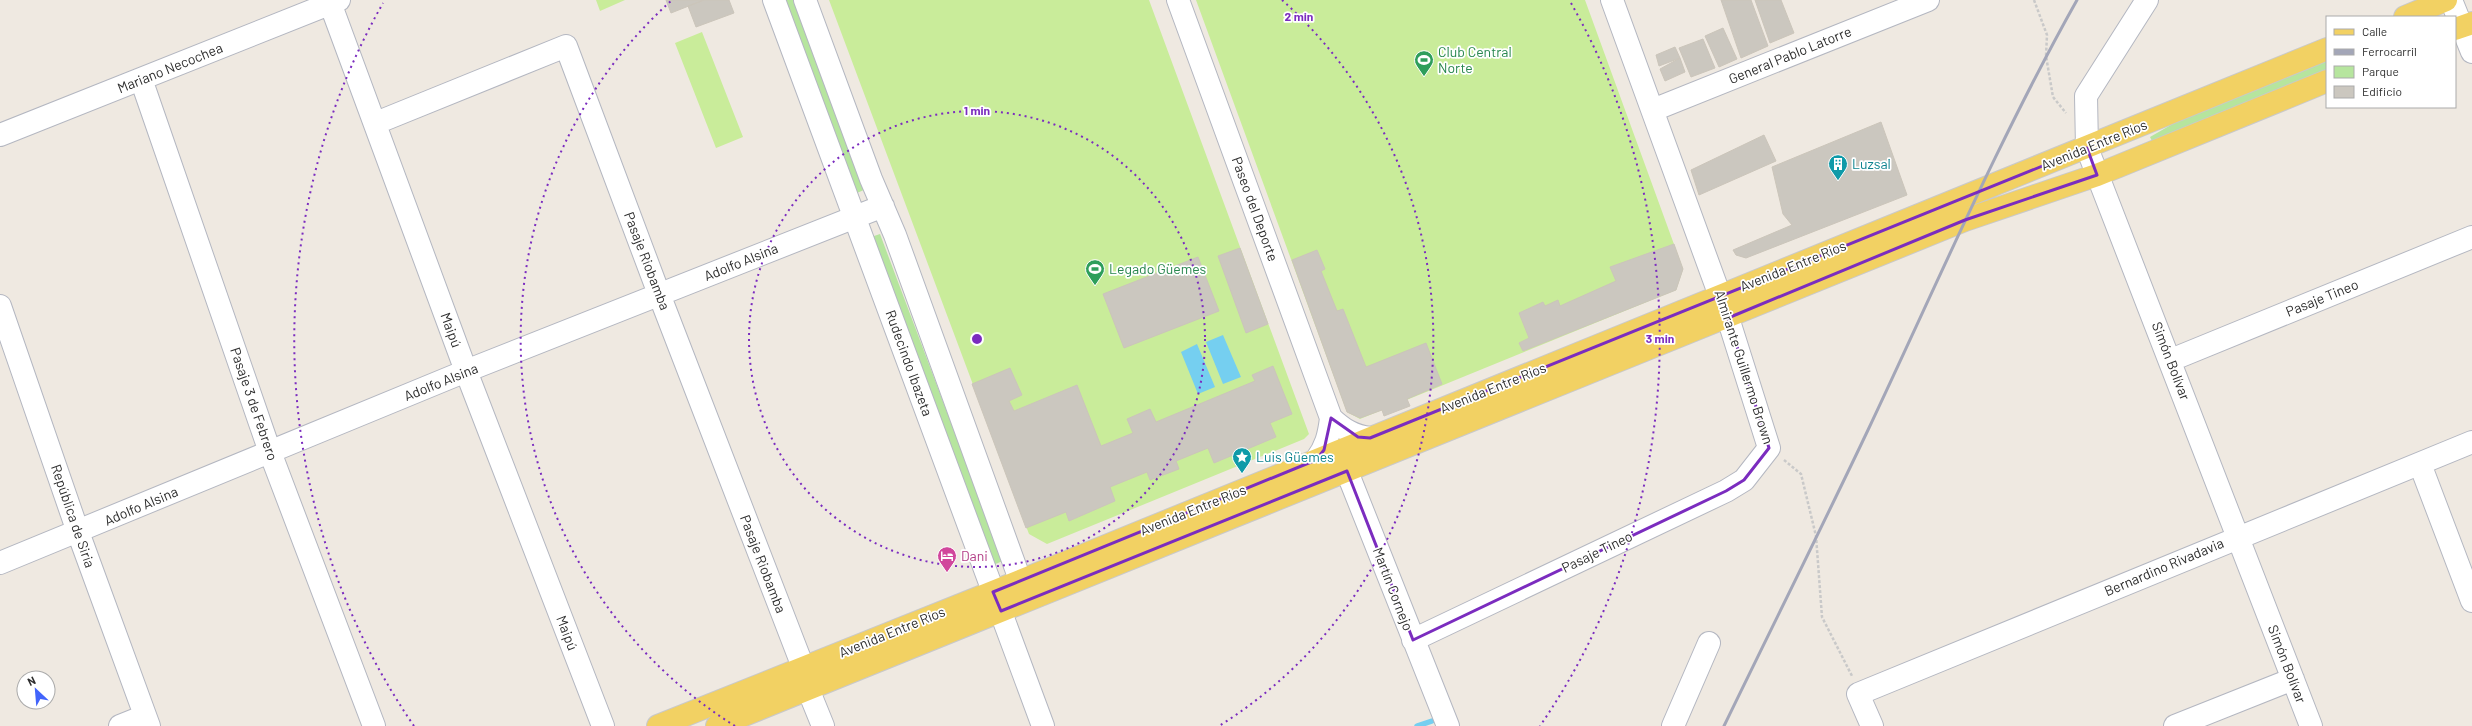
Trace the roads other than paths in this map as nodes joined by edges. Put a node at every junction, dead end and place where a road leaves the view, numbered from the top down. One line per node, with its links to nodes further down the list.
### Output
1 (774, 0): 23 (street, Rudecindo Ibazeta)
2 (805, 0): 21 (street)
3 (1178, 0): 33 (street, Paseo del Deporte)
4 (1612, 0): 16 (street, Almirante Guillermo Brown)
5 (1928, 0): 16 (street, General Pablo Latorre)
6 (2147, 0): 19 (street)
7 (2446, 0): 10 (main road)
8 (2451, 0): 11 (street)
9 (333, 1): 14 (street, Mariano Necochea); 17 (street, Maipú)
10 (2407, 16)
11 (2463, 26): 13 (street)
12 (2326, 49): 19 (main road, Avenida Entre Ríos)
13 (2472, 52)
14 (141, 79): 18 (street, Mariano Necochea); 37 (street, Pasaje 3 de Febrero)
15 (2326, 82): 20 (main road, Avenida Entre Ríos)
16 (1653, 110): 27 (street, Almirante Guillermo Brown)
17 (376, 123): 26 (street, Pasaje Riobamba); 32 (street, Maipú)
18 (0, 135)
19 (2087, 148): 20 (street, Simón Bolívar); 22 (main road, Avenida Entre Ríos)
20 (2097, 175): 24 (main road, Avenida Entre Ríos); 31 (street, Simón Bolívar)
21 (883, 206): 23 (street, Adolfo Alsina); 44 (street)
22 (1932, 210): 24 (main road); 27 (main road, Avenida Entre Ríos)
23 (855, 217): 26 (street, Adolfo Alsina); 46 (street, Rudecindo Ibazeta)
24 (1940, 230): 29 (main road, Avenida Entre Ríos)
25 (2472, 237): 31 (street, Pasaje Tineo)
26 (659, 294): 32 (street, Adolfo Alsina); 49 (street, Pasaje Riobamba)
27 (1720, 295): 29 (street, Almirante Guillermo Brown); 34 (main road, Avenida Entre Ríos)
28 (0, 306): 30 (street, República de Siria)
29 (1728, 318): 36 (street, Almirante Guillermo Brown); 39 (main road, Avenida Entre Ríos)
30 (8, 356): 41 (street, República de Siria)
31 (2171, 360): 42 (street, Simón Bolívar)
32 (466, 371): 37 (street, Adolfo Alsina); 55 (street, Maipú)
33 (1331, 418): 34 (street); 38 (street, Paseo del Deporte)
34 (1370, 438): 39 (main road, Avenida Entre Ríos)
35 (2472, 442): 40 (street, Bernardino Rivadavia)
36 (1769, 448): 47 (street, Pasaje Tineo)
37 (270, 452): 41 (street, Adolfo Alsina); 54 (street, Pasaje 3 de Febrero)
38 (1316, 460): 39 (main road, Avenida Entre Ríos); 44 (main road, Avenida Entre Ríos)
39 (1343, 461): 44 (main road, Avenida Entre Ríos); 47 (street, Martín Cornejo)
40 (2420, 464): 42 (street, Bernardino Rivadavia); 45 (street)
41 (78, 532): 43 (street, Adolfo Alsina); 52 (street, República de Siria)
42 (2238, 536): 50 (street, Simón Bolívar); 62 (street, Bernardino Rivadavia)
43 (0, 563)
44 (1024, 591): 46 (main road, Avenida Entre Ríos)
45 (2472, 601)
46 (997, 602): 49 (main road, Avenida Entre Ríos); 51 (main road, Avenida Entre Ríos); 59 (street, Rudecindo Ibazeta)
47 (1413, 640): 60 (street, Martín Cornejo)
48 (1709, 643): 61 (street)
49 (802, 667): 56 (main road, Avenida Entre Ríos)
50 (2293, 679): 63 (street); 64 (street, Simón Bolívar)
51 (808, 689): 57 (main road, Avenida Entre Ríos); 58 (street)
52 (147, 721): 53 (street)
53 (120, 726)
54 (374, 726)
55 (602, 726)
56 (658, 726)
57 (717, 726)
58 (823, 726)
59 (1043, 726)
60 (1448, 726)
61 (1673, 726)
62 (1872, 726)
63 (2175, 726)
64 (2311, 726)

